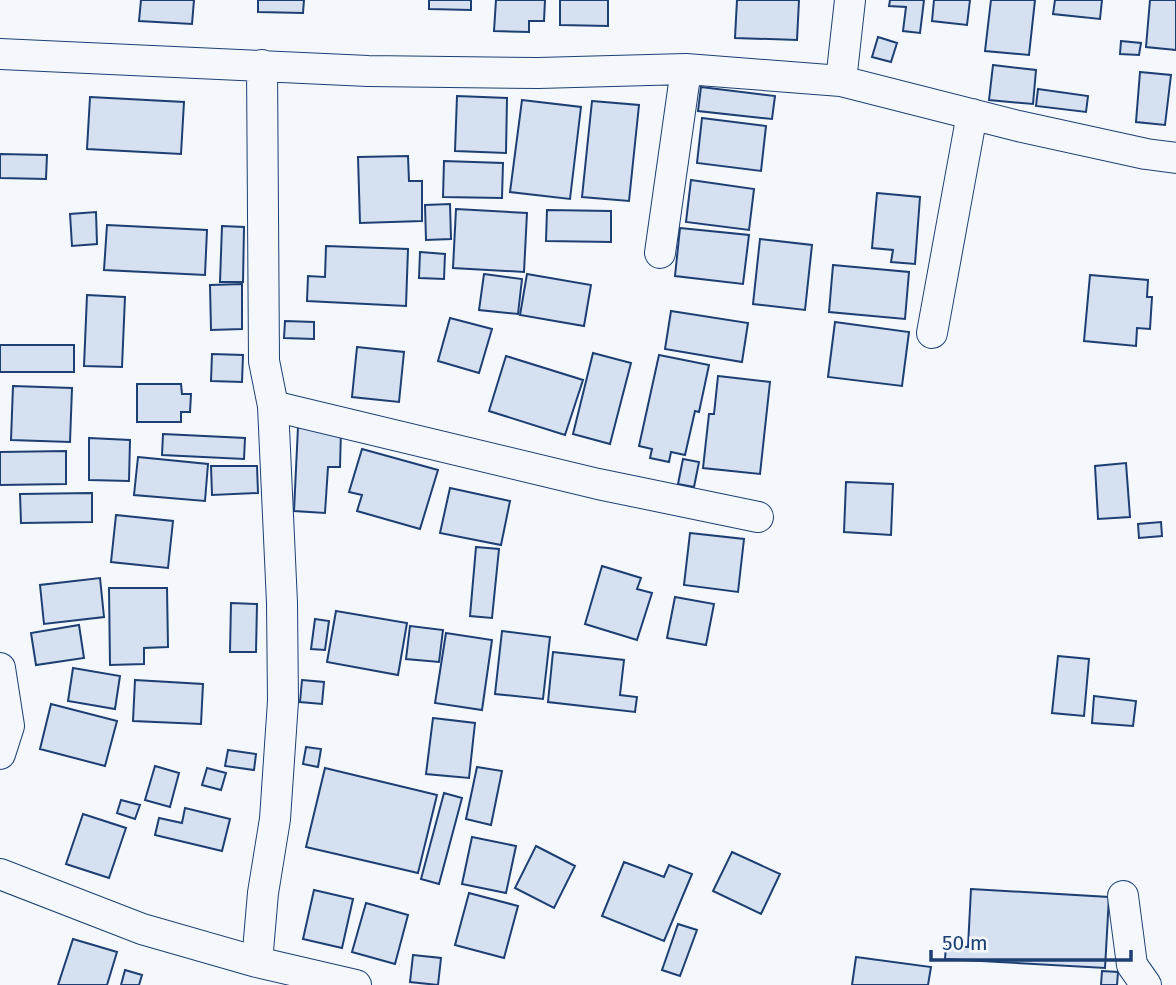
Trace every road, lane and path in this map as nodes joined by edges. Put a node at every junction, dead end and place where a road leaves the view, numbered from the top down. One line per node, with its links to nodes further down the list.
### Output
1 (850, 0): 5 (street)
2 (0, 54): 3 (street)
3 (262, 65): 4 (street); 10 (street)
4 (686, 69): 5 (street); 8 (street)
5 (841, 81): 6 (street)
6 (972, 114): 7 (street); 9 (street)
7 (1176, 158)
8 (660, 253)
9 (932, 333)
10 (273, 406): 11 (street); 16 (street)
11 (758, 517)
12 (0, 668): 13 (street)
13 (0, 754)
14 (0, 874): 16 (street)
15 (1123, 896): 18 (street)
16 (257, 962): 17 (street)
17 (353, 985)
18 (1146, 985)

